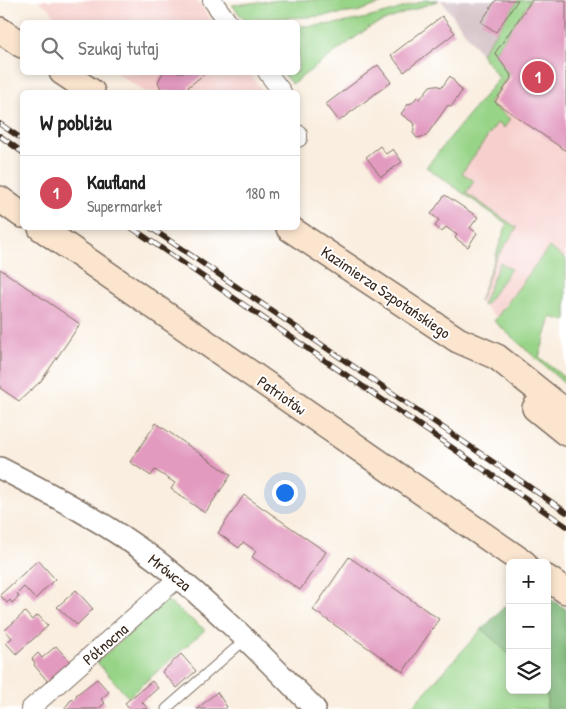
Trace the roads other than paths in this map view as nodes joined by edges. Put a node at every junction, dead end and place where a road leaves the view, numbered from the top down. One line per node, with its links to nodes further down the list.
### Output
1 (212, 0): 2 (street)
2 (227, 20)
3 (0, 30): 4 (main road)
4 (20, 44)
5 (66, 75): 7 (main road)
6 (269, 75): 8 (street)
7 (89, 90)
8 (280, 90)
9 (0, 199): 10 (main road)
10 (20, 214)
11 (44, 230): 17 (main road, Patriotów)
12 (292, 230): 13 (main road, Kazimierza Szpotańskiego)
13 (458, 340): 14 (main road, Kazimierza Szpotańskiego); 15 (main road, Kazimierza Szpotańskiego)
14 (566, 412)
15 (566, 433)
16 (0, 468): 18 (street, Mrówcza)
17 (518, 559)
18 (178, 578): 21 (street, Mrówcza); 22 (street, Północna)
19 (551, 581): 20 (main road)
20 (566, 591)
21 (246, 638): 23 (lane); 24 (street, Mrówcza)
22 (30, 709)
23 (166, 709)
24 (315, 709)

